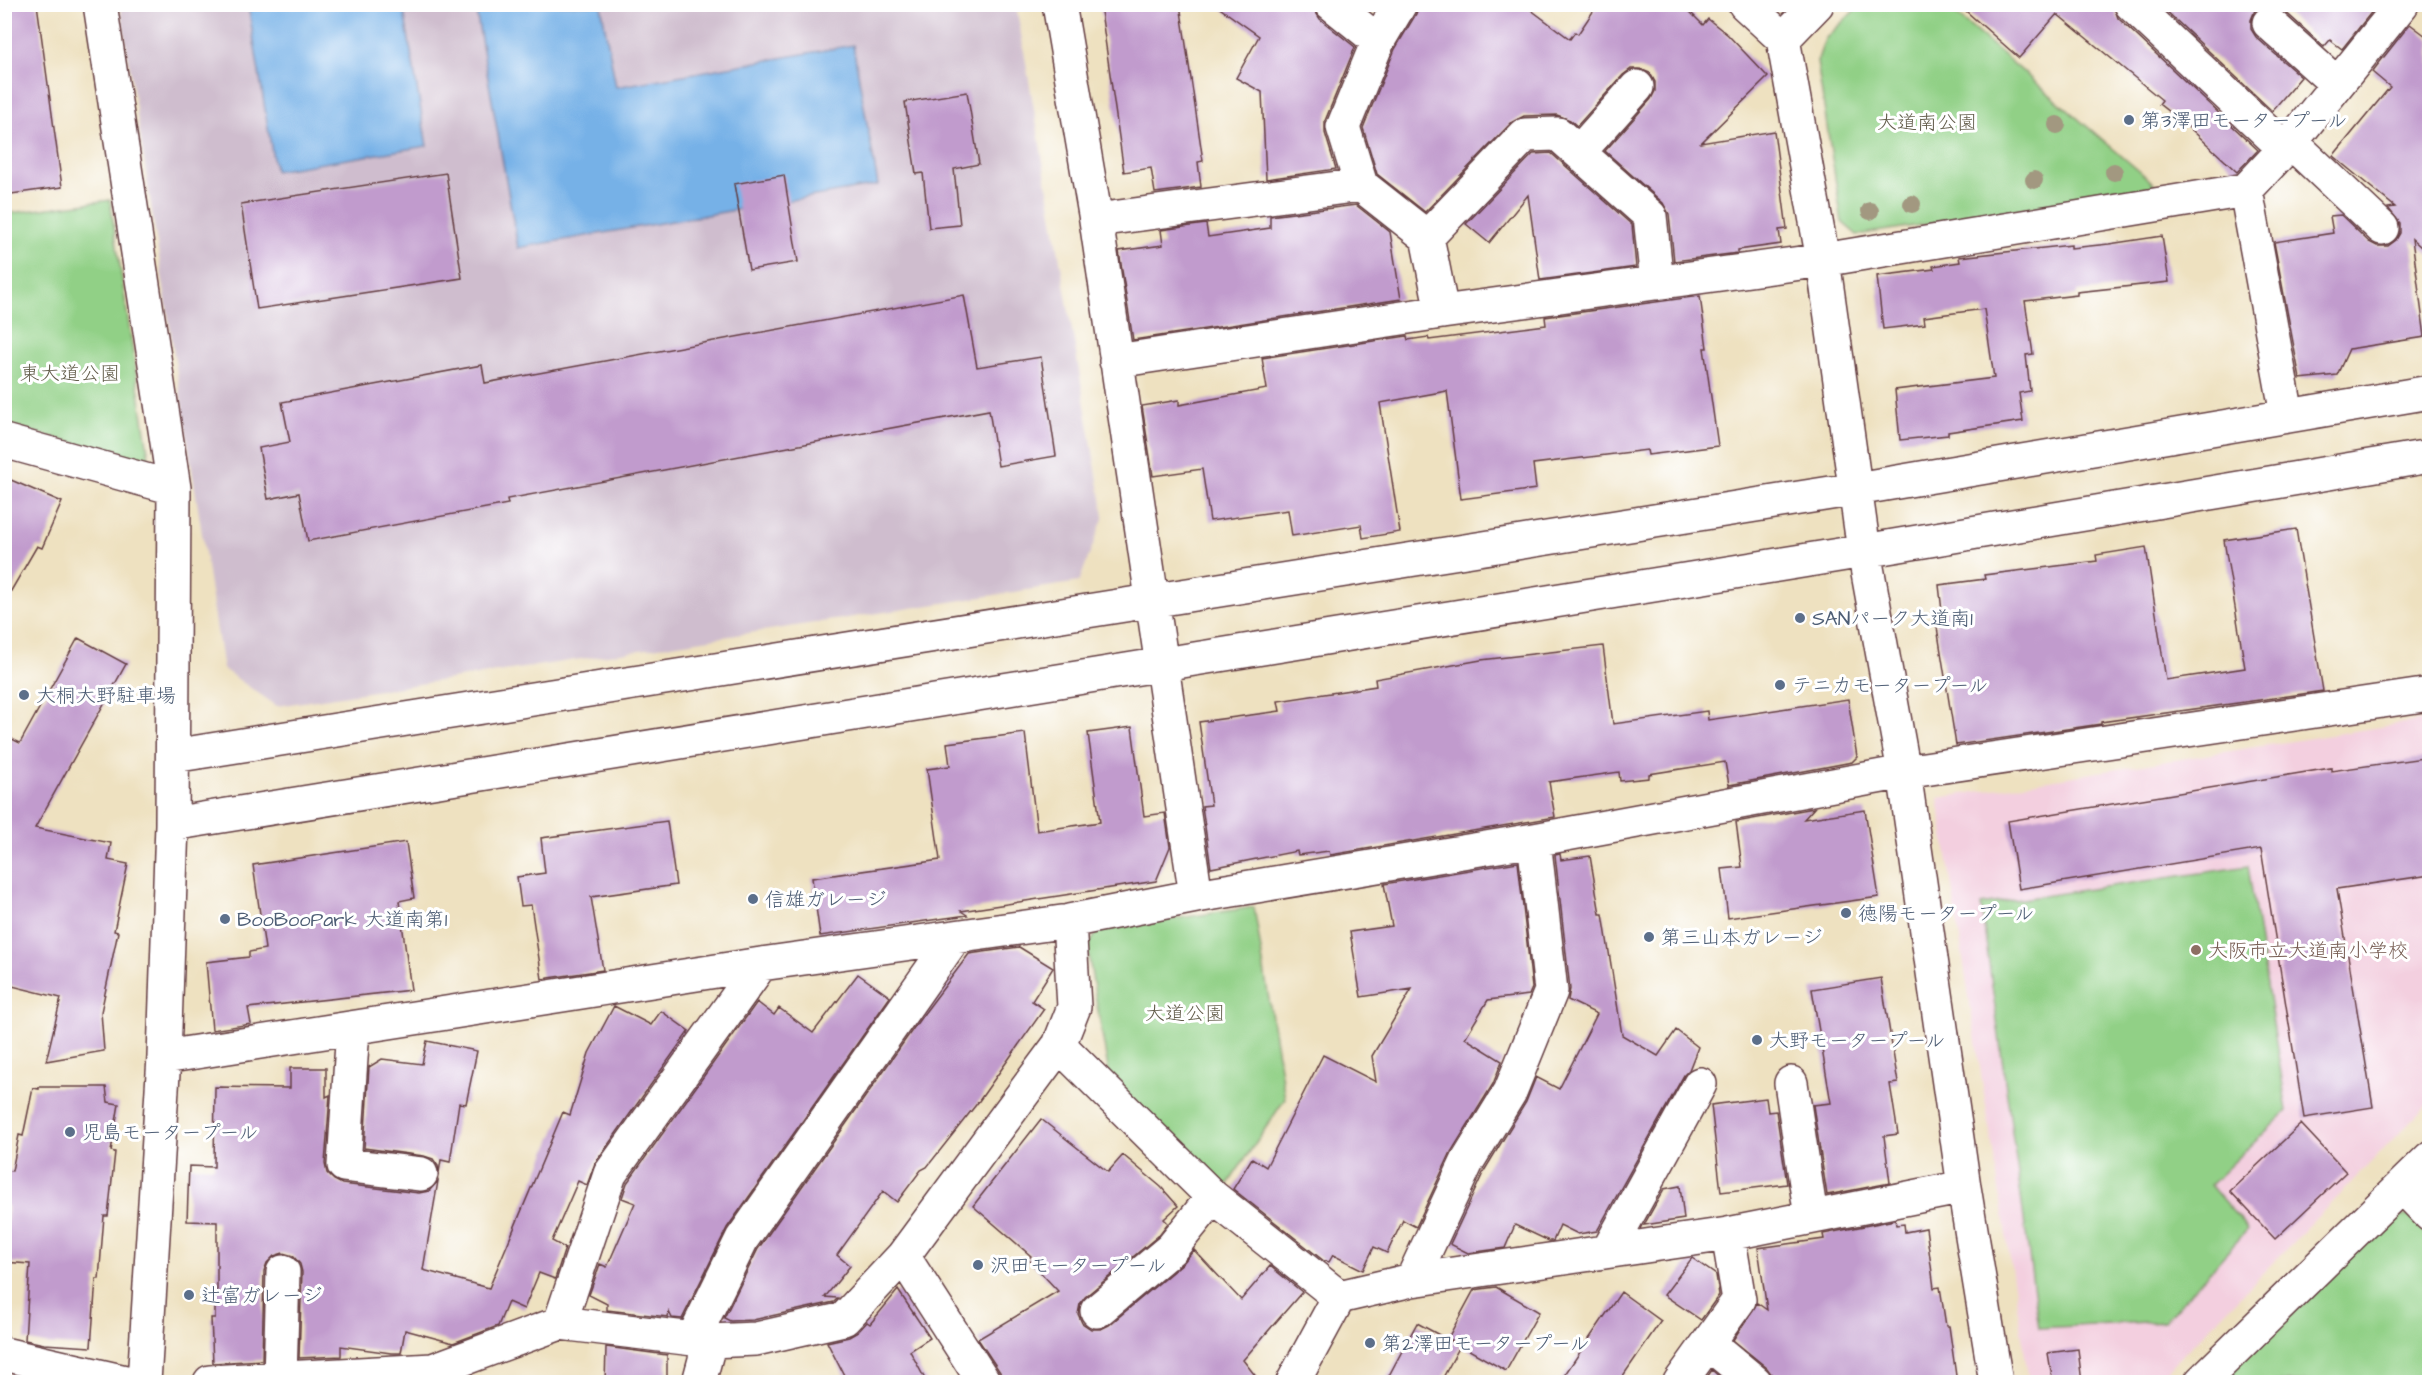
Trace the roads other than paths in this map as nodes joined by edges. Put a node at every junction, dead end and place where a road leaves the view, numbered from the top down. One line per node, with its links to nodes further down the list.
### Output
1 (100, 4): 29 (street)
2 (1059, 4): 18 (street)
3 (1332, 4): 11 (street)
4 (1400, 4): 11 (street)
5 (1744, 4): 10 (street)
6 (1816, 4): 10 (street)
7 (2131, 4): 14 (street)
8 (2402, 4): 12 (street)
9 (2269, 23): 12 (street)
10 (1783, 39): 21 (street)
11 (1378, 41): 16 (street)
12 (2337, 84): 14 (street)
13 (1637, 87): 15 (street)
14 (2288, 146): 17 (street); 19 (street)
15 (1579, 152): 20 (street); 22 (street)
16 (1361, 185): 18 (street); 20 (street)
17 (2246, 190): 21 (street); 26 (street)
18 (1096, 220): 24 (street)
19 (2382, 228)
20 (1427, 237): 23 (street)
21 (1823, 260): 22 (street); 30 (street)
22 (1657, 283): 23 (street)
23 (1442, 312): 24 (street)
24 (1116, 361): 32 (street)
25 (2430, 392): 26 (street)
26 (2287, 415): 30 (street)
27 (4, 441): 29 (street)
28 (2430, 456): 31 (street)
29 (174, 488): 35 (street)
30 (1856, 489): 31 (street); 32 (street)
31 (1864, 551): 33 (street); 36 (street)
32 (1152, 600): 33 (street); 35 (street)
33 (1162, 663): 37 (street); 39 (street)
34 (2430, 694): 36 (street)
35 (173, 756): 37 (street)
36 (1904, 772): 38 (street); 51 (street)
37 (172, 824): 45 (street)
38 (1534, 840): 39 (street); 59 (street)
39 (1196, 896): 40 (street)
40 (1069, 921): 41 (street); 44 (street)
41 (954, 938): 42 (street); 63 (street)
42 (760, 964): 43 (street); 62 (street)
43 (353, 1028): 45 (street); 49 (street)
44 (1059, 1045): 52 (street); 57 (street)
45 (164, 1057): 69 (street)
46 (1791, 1083): 54 (street)
47 (1700, 1084): 56 (street)
48 (2430, 1158): 50 (street)
49 (422, 1174)
50 (2402, 1186): 53 (street); 77 (street)
51 (1964, 1187): 54 (street); 76 (street)
52 (1213, 1197): 60 (street); 61 (street)
53 (2430, 1215)
54 (1811, 1217): 55 (street)
55 (1728, 1233): 56 (street); 64 (street)
56 (1608, 1251): 59 (street)
57 (903, 1256): 63 (street); 72 (street)
58 (283, 1272): 67 (street)
59 (1412, 1280): 60 (street)
60 (1339, 1297): 73 (street)
61 (1097, 1311)
62 (560, 1323): 63 (street); 66 (street)
63 (702, 1340): 71 (street)
64 (1708, 1343): 74 (street); 75 (street)
65 (4, 1354): 68 (street)
66 (436, 1376): 67 (street)
67 (280, 1378): 70 (street)
68 (126, 1383)
69 (144, 1383)
70 (210, 1383)
71 (699, 1383)
72 (984, 1383)
73 (1293, 1383)
74 (1680, 1383)
75 (1755, 1383)
76 (1996, 1383)
77 (2201, 1383)

